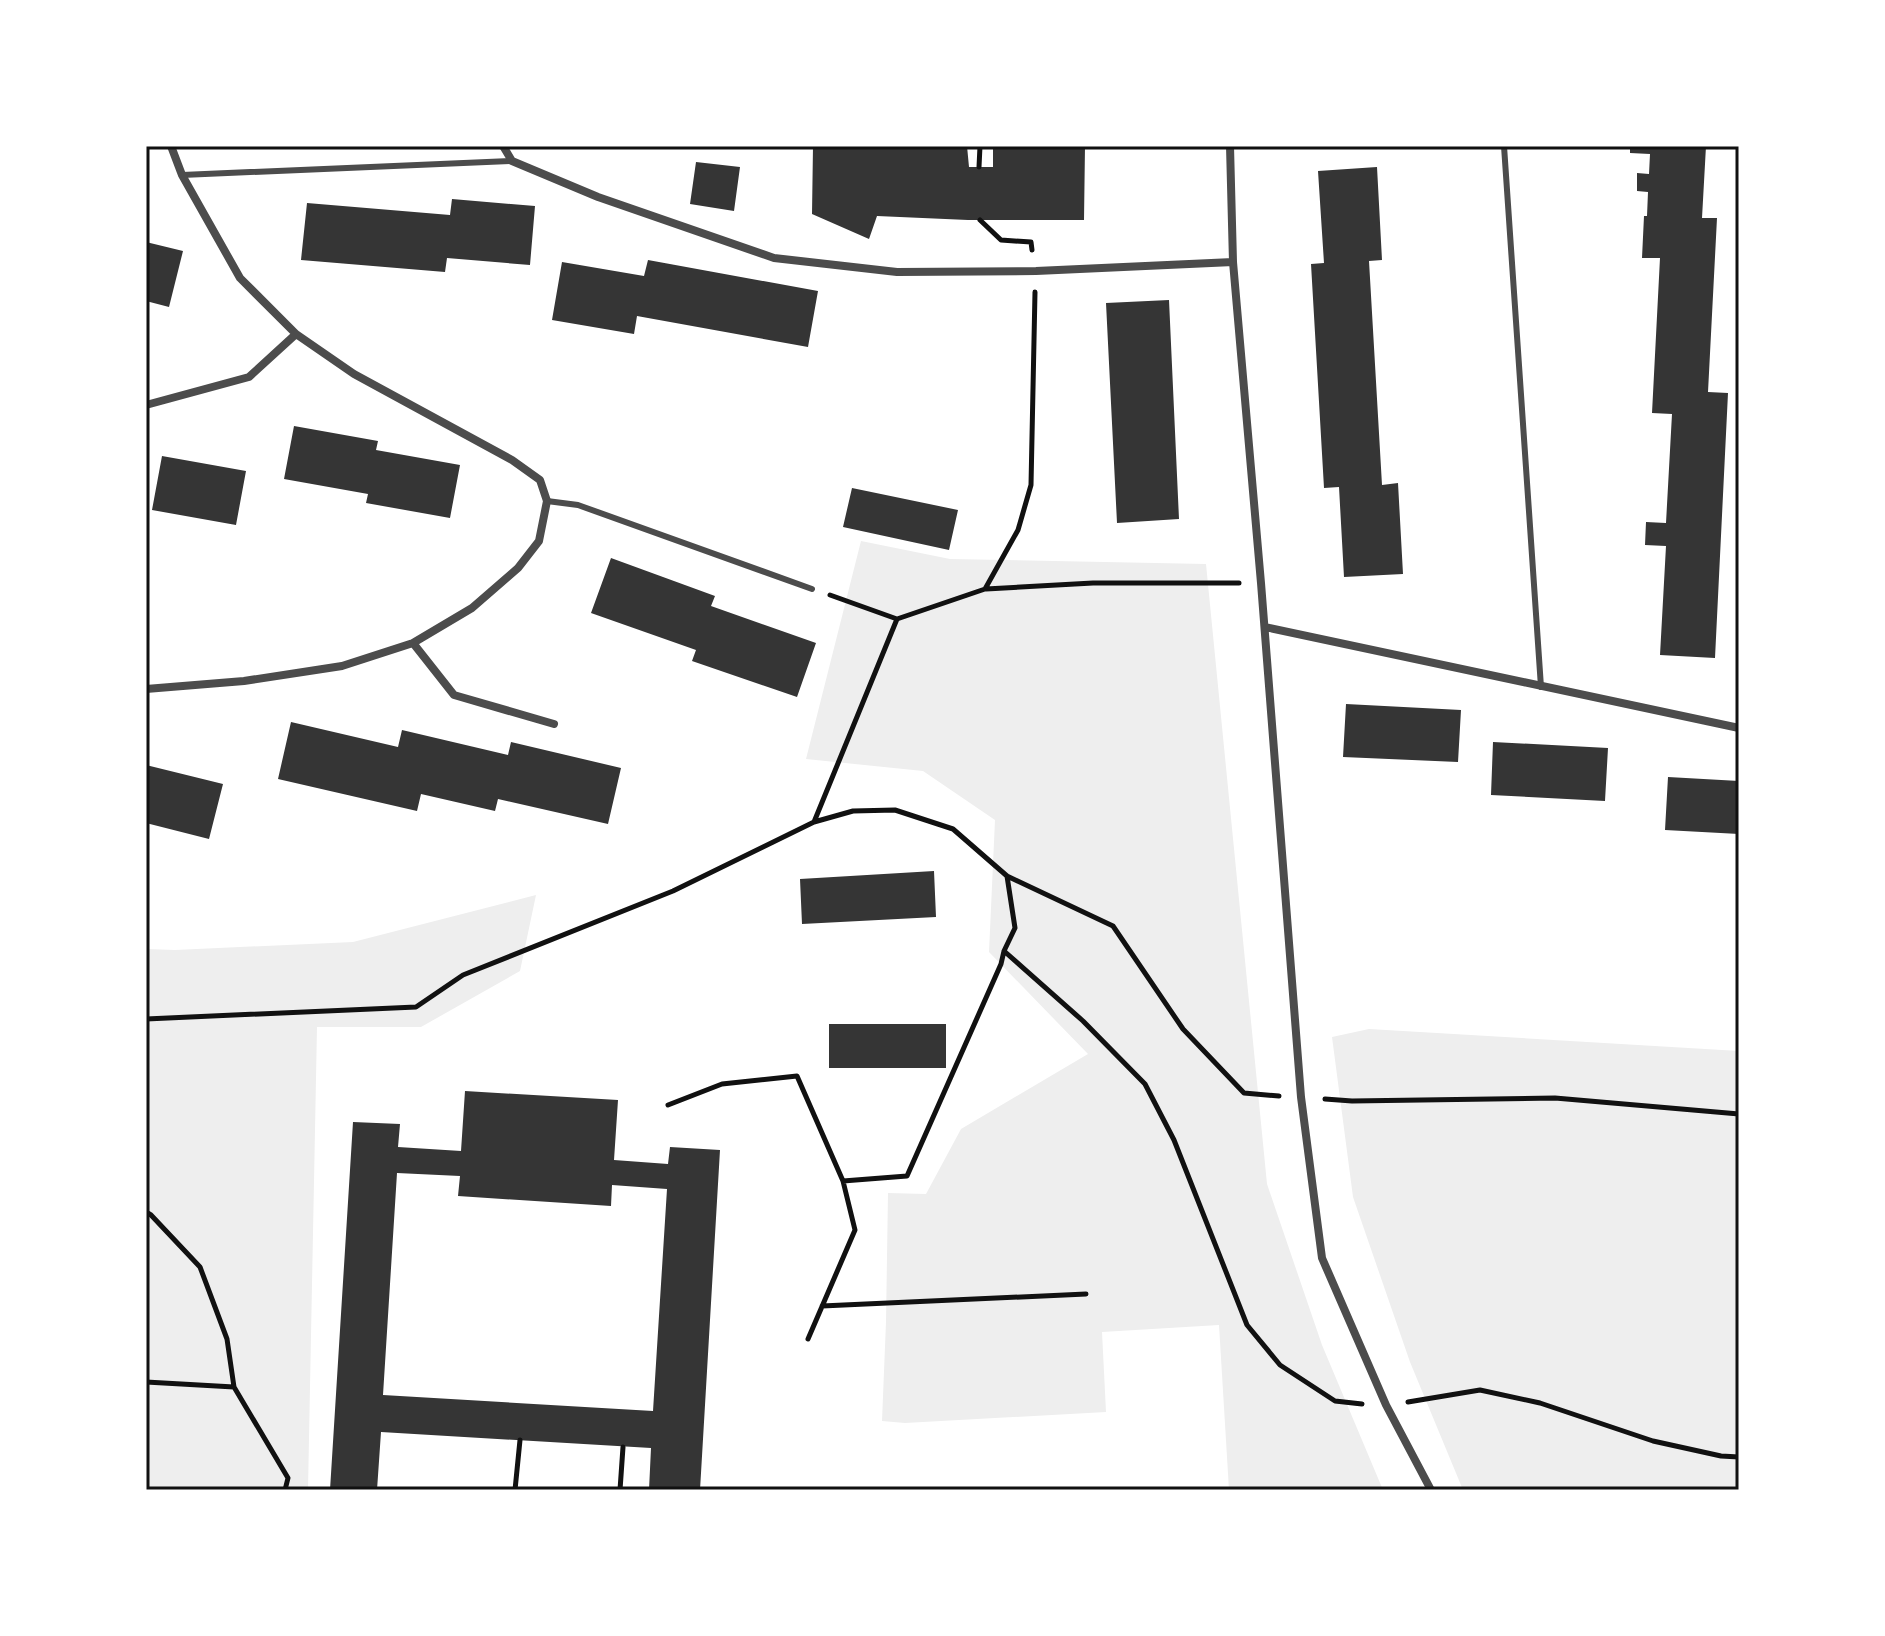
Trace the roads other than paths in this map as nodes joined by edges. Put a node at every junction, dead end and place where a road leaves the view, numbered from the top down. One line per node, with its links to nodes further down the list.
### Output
1 (171, 146): 6 (street)
2 (503, 146): 5 (street)
3 (1230, 146): 7 (street)
4 (1504, 146): 14 (lane)
5 (512, 161): 6 (lane); 7 (street)
6 (182, 175): 8 (street)
7 (1233, 262): 12 (street)
8 (296, 334): 9 (street); 10 (street)
9 (146, 405)
10 (547, 501): 11 (lane); 13 (street)
11 (812, 589)
12 (1265, 627): 14 (street); 18 (street)
13 (413, 643): 15 (street); 16 (street)
14 (1541, 687): 17 (street)
15 (146, 689)
16 (554, 724)
17 (1739, 728)
18 (1431, 1490)

